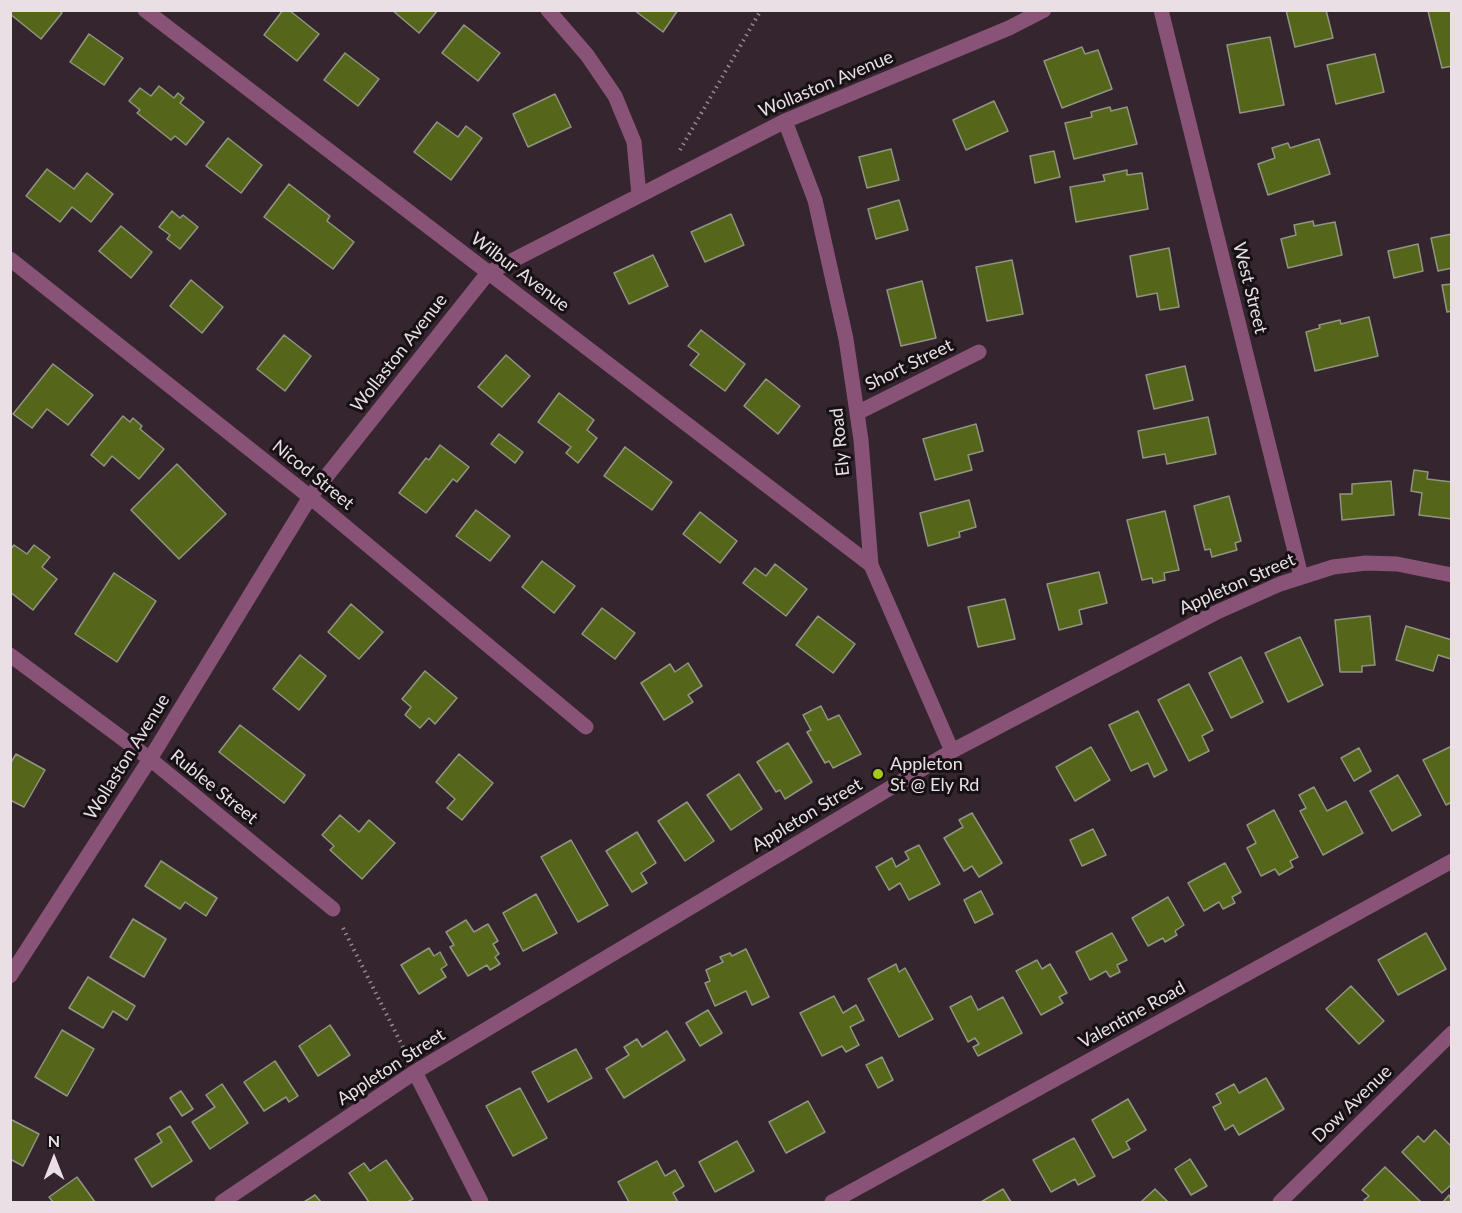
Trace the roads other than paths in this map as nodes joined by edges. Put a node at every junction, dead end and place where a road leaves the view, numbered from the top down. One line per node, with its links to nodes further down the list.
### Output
1 (145, 10): 8 (street, Wilbur Avenue)
2 (548, 10): 6 (street)
3 (1044, 10): 5 (street, Wollaston Avenue)
4 (1161, 10): 14 (street, West Street)
5 (785, 121): 6 (street, Wollaston Avenue); 10 (street, Ely Road)
6 (639, 195): 8 (street, Wollaston Avenue)
7 (10, 259): 11 (street, Nicod Street)
8 (488, 273): 11 (street, Wollaston Avenue); 12 (street, Wilbur Avenue)
9 (979, 352): 10 (street, Short Street)
10 (857, 413): 12 (street, Ely Road)
11 (310, 497): 16 (street, Nicod Street); 18 (street, Wollaston Avenue)
12 (871, 565): 17 (street, Ely Road)
13 (1452, 575): 14 (street, Appleton Street)
14 (1301, 576): 17 (street, Appleton Street)
15 (10, 655): 18 (street, Rublee Street)
16 (586, 727)
17 (952, 751): 23 (street, Appleton Street)
18 (150, 759): 20 (street, Rublee Street); 21 (street, Wollaston Avenue)
19 (1452, 861): 26 (street, Valentine Road)
20 (333, 909)
21 (10, 976)
22 (1452, 1033): 27 (street, Dow Avenue)
23 (415, 1072): 24 (street, Appleton Street); 25 (street)
24 (222, 1203)
25 (481, 1203)
26 (832, 1203)
27 (1280, 1203)

